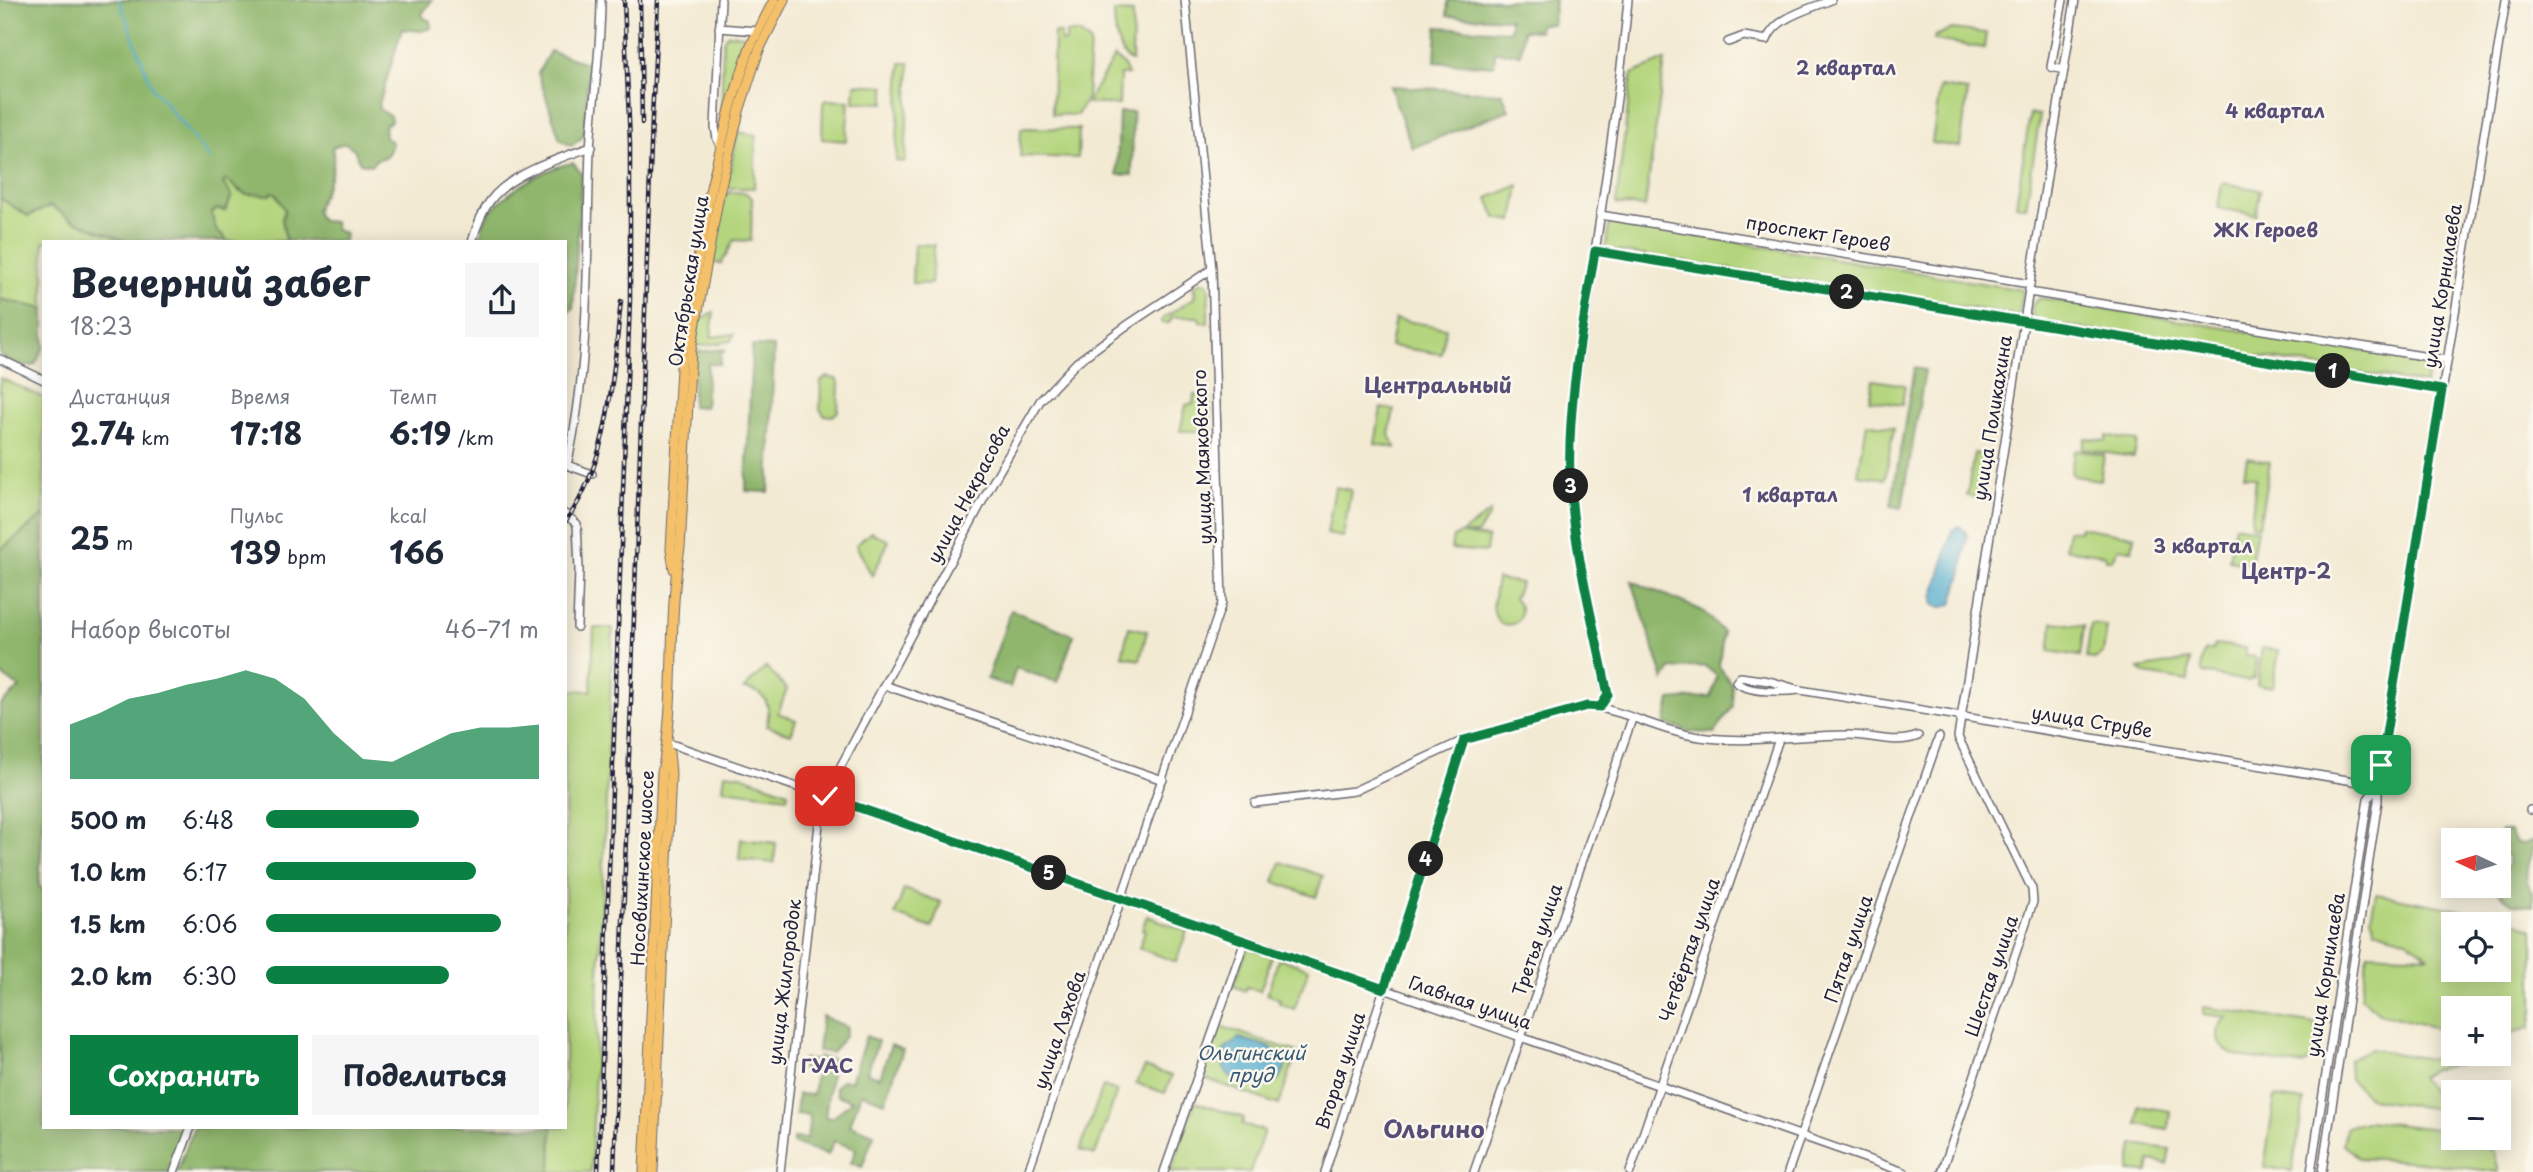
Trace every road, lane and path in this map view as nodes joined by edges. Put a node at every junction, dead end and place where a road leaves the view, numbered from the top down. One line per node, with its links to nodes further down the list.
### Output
1 (601, 0): 16 (street)
2 (721, 0): 11 (street)
3 (774, 0): 12 (main road, Октябрьская улица)
4 (784, 0): 17 (main road, Октябрьская улица)
5 (1185, 0): 21 (street, улица Маяковского)
6 (1628, 0): 18 (street)
7 (1831, 0): 13 (street)
8 (2063, 0): 14 (street)
9 (2075, 0): 14 (street, улица Поликахина)
10 (2506, 0): 25 (street, улица Корнилаева)
11 (719, 28): 12 (street); 15 (street)
12 (758, 31): 15 (main road, Октябрьская улица)
13 (1728, 42)
14 (2064, 69): 22 (street, улица Поликахина)
15 (721, 146): 17 (street); 32 (main road, Октябрьская улица)
16 (591, 147): 19 (street); 28 (street)
17 (728, 154): 32 (main road, Октябрьская улица)
18 (1601, 215): 20 (street); 22 (street, проспект Героев)
19 (473, 240)
20 (1595, 251): 23 (street); 36 (street)
21 (1212, 269): 34 (street, улица Некрасова); 44 (street, улица Маяковского)
22 (2030, 288): 23 (street, улица Поликахина); 25 (street, проспект Героев)
23 (2024, 321): 27 (street); 37 (street, улица Поликахина)
24 (0, 359): 26 (street)
25 (2447, 360): 27 (street, улица Корнилаева)
26 (42, 379)
27 (2442, 390): 45 (street, улица Корнилаева)
28 (567, 461)
29 (567, 465): 30 (street)
30 (592, 474)
31 (567, 516): 33 (street)
32 (675, 577): 43 (main road, Октябрьская улица)
33 (577, 627)
34 (884, 685): 44 (street); 46 (street, улица Некрасова)
35 (1800, 690): 35 (street, улица Струве); 37 (street, улица Струве)
36 (1600, 707): 38 (street); 42 (street)
37 (1962, 716): 45 (street, улица Струве); 66 (street, Шестая улица)
38 (1632, 719): 41 (street); 51 (street, Третья улица)
39 (1918, 736): 41 (street)
40 (1939, 737): 54 (street, Пятая улица)
41 (1779, 739): 52 (street, Четвёртая улица)
42 (1464, 740): 47 (street); 50 (street, Вторая улица)
43 (668, 743): 46 (street, Главная улица); 56 (main road, Носовихинское шоссе); 57 (main road, Носовихинское шоссе)
44 (1163, 780): 48 (street, улица Маяковского)
45 (2378, 785): 67 (street, улица Корнилаева); 68 (street, улица Корнилаева)
46 (825, 796): 48 (street, Главная улица); 58 (street, улица Жилгородок)
47 (1255, 803)
48 (1123, 899): 49 (street, Главная улица); 59 (street, улица Ляхова)
49 (1245, 940): 50 (street, Главная улица); 60 (street)
50 (1384, 989): 51 (street, Главная улица); 61 (street, Вторая улица)
51 (1521, 1037): 52 (street, Главная улица); 62 (street, Третья улица)
52 (1660, 1086): 54 (street, Главная улица); 63 (street, Четвёртая улица)
53 (190, 1129): 55 (street)
54 (1801, 1136): 64 (street, Пятая улица); 65 (street, Главная улица)
55 (174, 1172)
56 (644, 1172)
57 (653, 1172)
58 (779, 1172)
59 (1028, 1172)
60 (1164, 1172)
61 (1325, 1172)
62 (1474, 1172)
63 (1630, 1172)
64 (1788, 1172)
65 (1904, 1172)
66 (1942, 1172)
67 (2311, 1172)
68 (2322, 1172)

